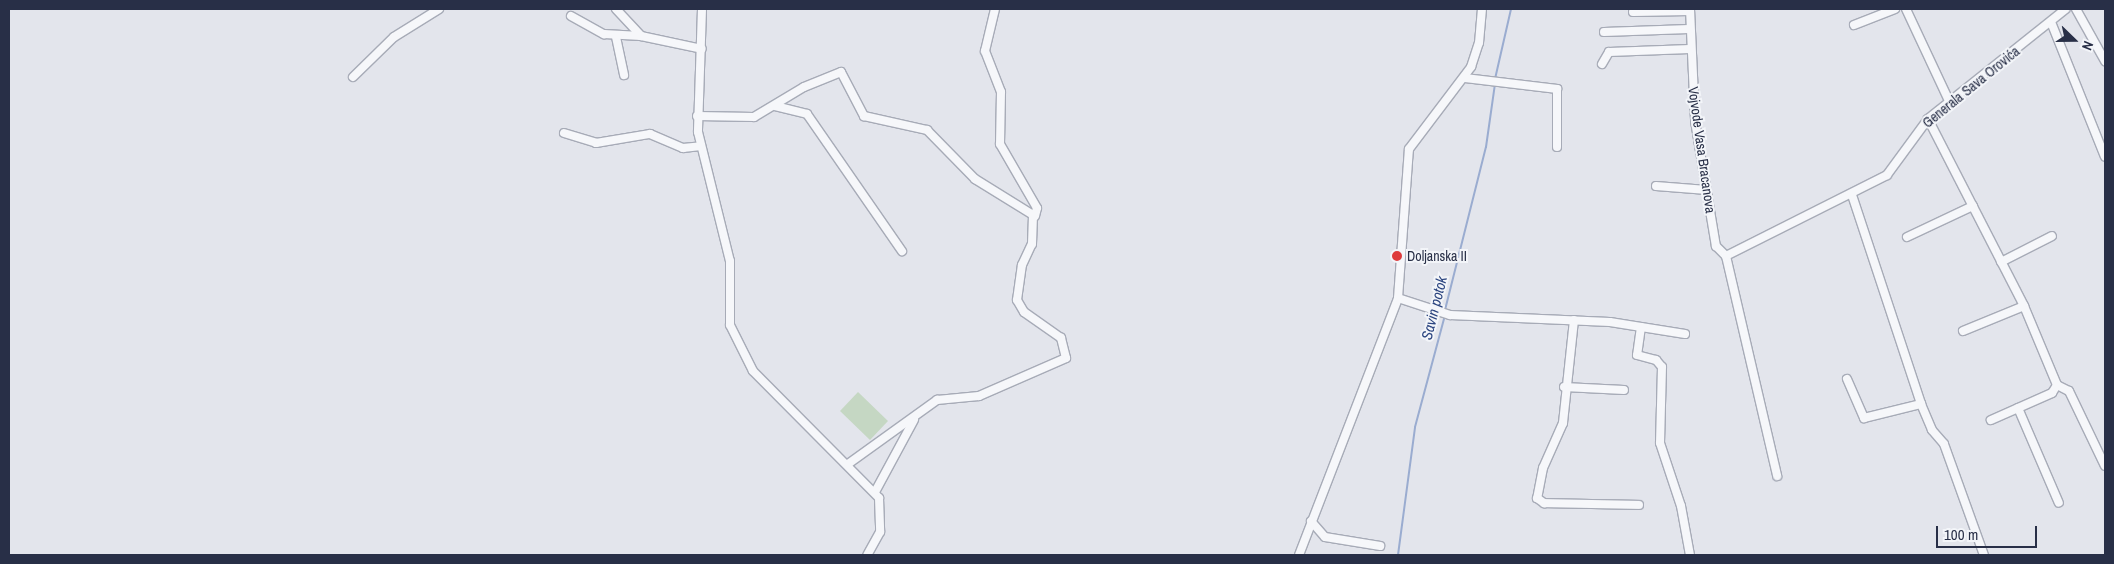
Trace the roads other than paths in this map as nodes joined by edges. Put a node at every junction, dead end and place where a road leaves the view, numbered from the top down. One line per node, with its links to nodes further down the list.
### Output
1 (439, 9): 24 (street)
2 (616, 9): 17 (street)
3 (702, 9): 20 (street)
4 (995, 9): 38 (street)
5 (1482, 9): 25 (street)
6 (1895, 9): 14 (street)
7 (1906, 9): 26 (street)
8 (2076, 9): 21 (street)
9 (1690, 10): 11 (street); 15 (street, Vojvode Vasa Bracanova)
10 (2063, 10): 13 (street, Generala Sava Orovića)
11 (1633, 12)
12 (571, 16): 18 (street)
13 (2050, 22): 26 (street, Generala Sava Orovića); 33 (street)
14 (1854, 26)
15 (1690, 29): 16 (street); 19 (street, Vojvode Vasa Bracanova)
16 (1604, 32)
17 (641, 36): 18 (street); 20 (street)
18 (616, 37): 23 (street)
19 (1690, 49): 22 (street); 35 (street, Vojvode Vasa Bracanova)
20 (702, 50): 28 (street)
21 (2105, 61)
22 (1602, 64)
23 (624, 74)
24 (353, 78)
25 (1465, 78): 32 (street); 44 (street)
26 (1949, 101): 29 (street, Generala Sava Orovića)
27 (775, 106): 28 (street); 38 (street); 41 (street)
28 (697, 116): 31 (street)
29 (1928, 119): 36 (street, Generala Sava Orovića); 37 (street)
30 (564, 133): 31 (street)
31 (701, 146): 58 (street)
32 (1557, 147)
33 (2105, 157)
34 (1656, 186): 35 (street)
35 (1707, 190): 42 (street, Vojvode Vasa Bracanova)
36 (1852, 195): 42 (street, Generala Sava Orovića); 54 (street)
37 (1973, 206): 40 (street); 43 (street)
38 (1033, 217): 56 (street)
39 (2052, 236): 43 (street)
40 (1907, 237)
41 (902, 251)
42 (1726, 256): 60 (street, Vojvode Vasa Bracanova)
43 (2001, 262): 45 (street)
44 (1398, 298): 46 (street); 64 (street)
45 (2024, 306): 48 (street); 51 (street)
46 (1574, 320): 47 (street); 52 (street)
47 (1641, 327): 49 (street); 68 (street)
48 (1963, 331)
49 (1685, 334)
50 (1847, 379): 54 (street)
51 (2057, 385): 55 (street); 59 (street)
52 (1564, 387): 53 (street); 63 (street)
53 (1624, 390)
54 (1921, 404): 69 (street)
55 (2018, 408): 57 (street); 62 (street)
56 (915, 418): 58 (street); 61 (street)
57 (1992, 420)
58 (848, 464): 61 (street)
59 (2105, 466)
60 (1777, 476)
61 (875, 492): 66 (street)
62 (2059, 503)
63 (1639, 505)
64 (1311, 521): 65 (street); 67 (street)
65 (1380, 546)
66 (867, 555)
67 (1299, 555)
68 (1690, 555)
69 (1984, 555)

